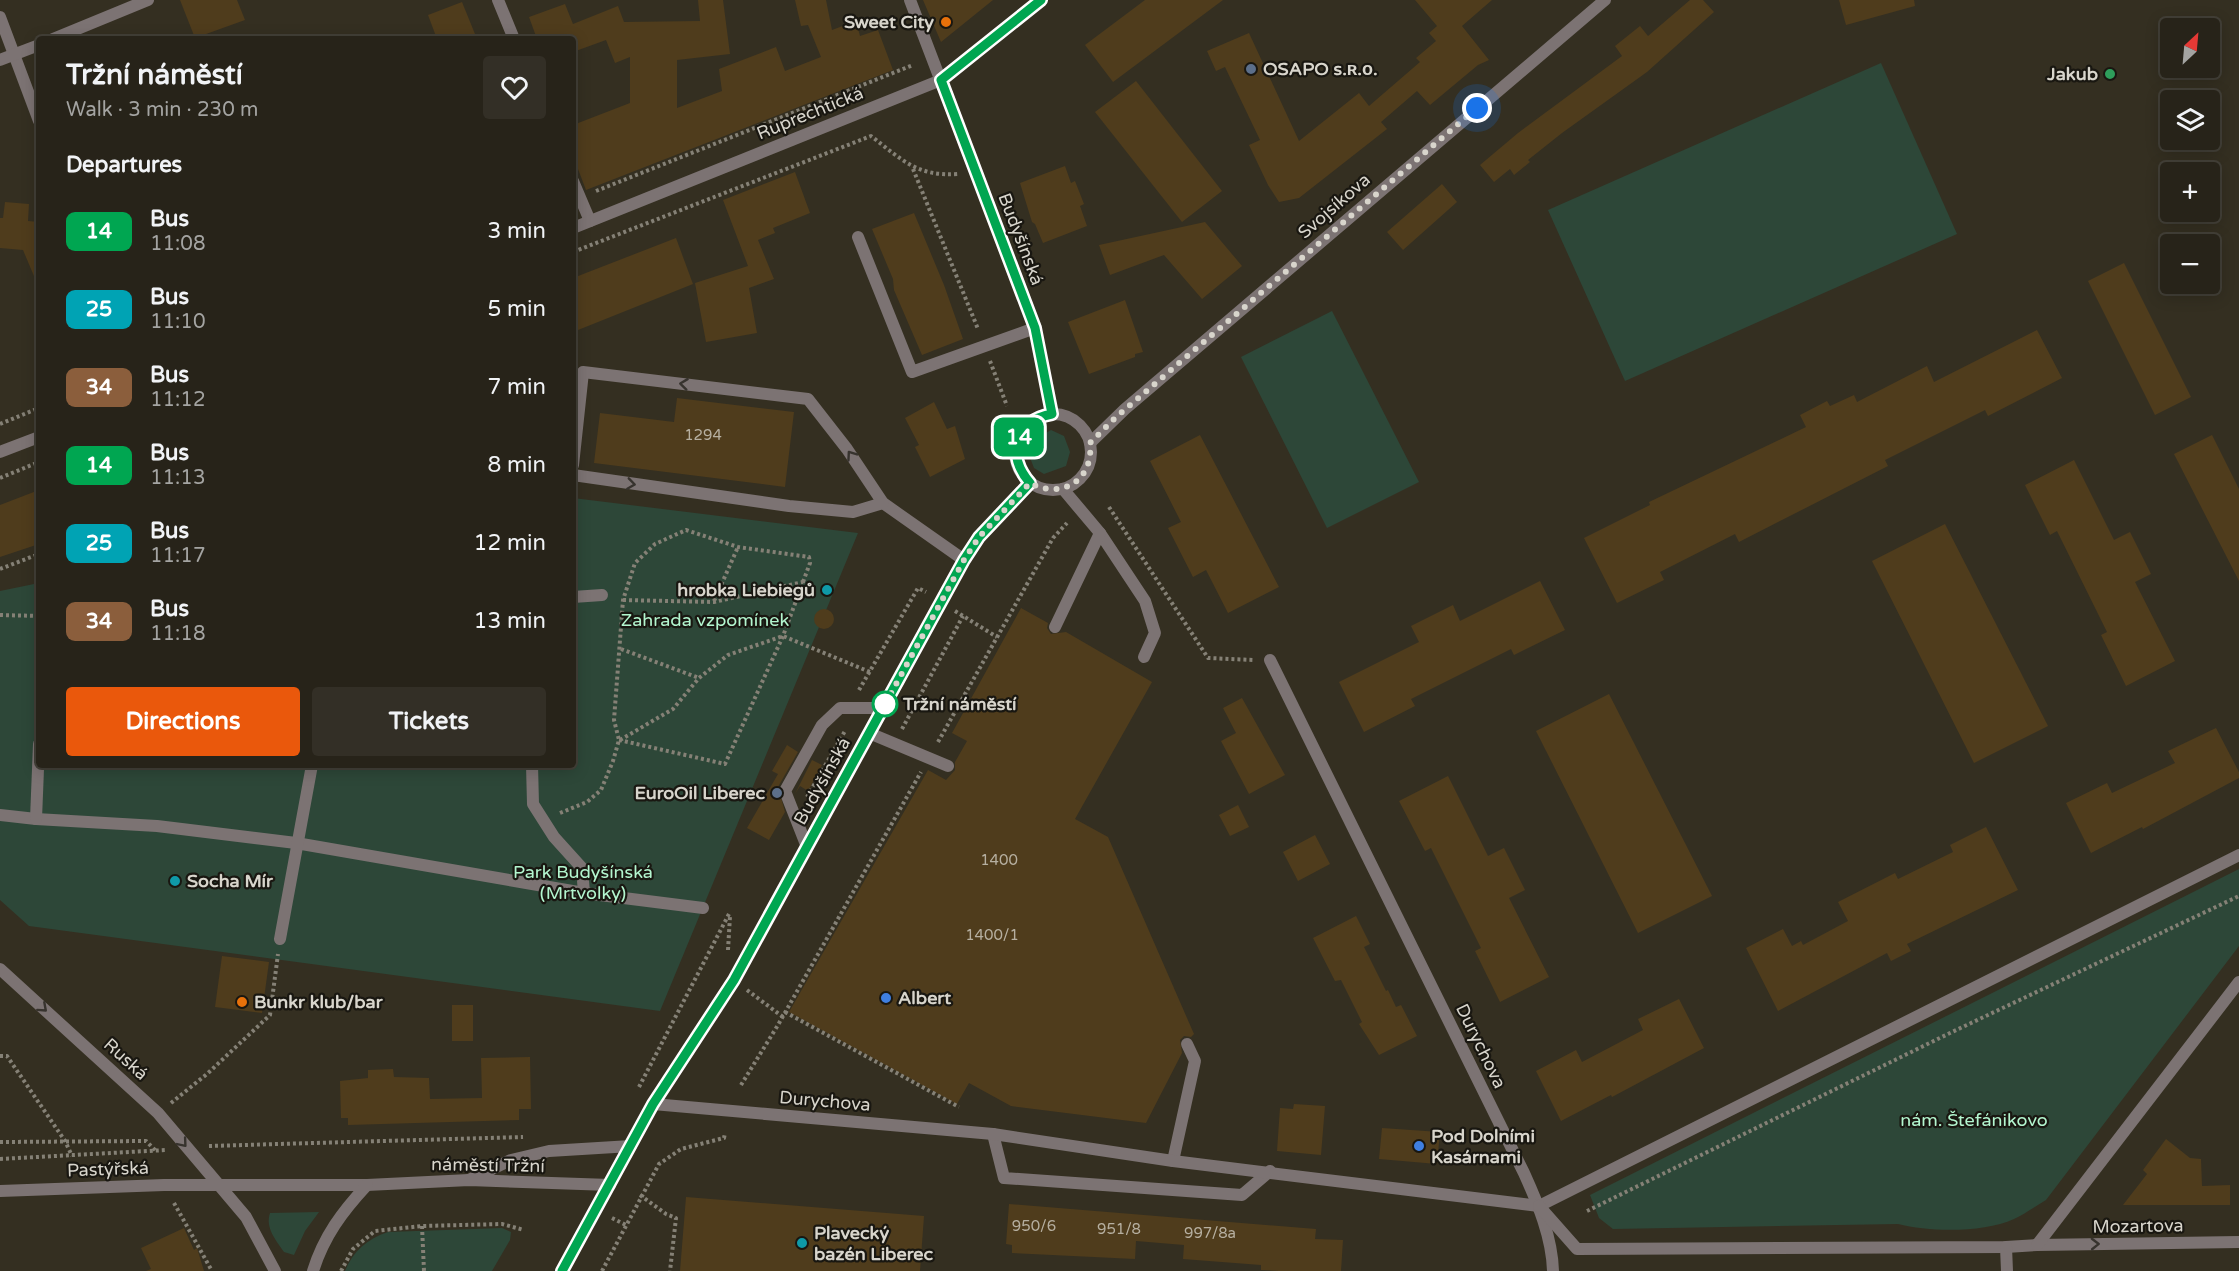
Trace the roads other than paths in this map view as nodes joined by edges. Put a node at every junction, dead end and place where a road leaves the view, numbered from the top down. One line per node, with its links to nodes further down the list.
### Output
1 (148, 0): 7 (street)
2 (498, 0): 8 (street)
3 (910, 0): 12 (street, Budyšínská)
4 (1041, 0): 12 (street, Ruprechtická)
5 (1605, 0): 22 (street, Svojsíkova)
6 (0, 17): 10 (street)
7 (60, 36)
8 (513, 36)
9 (36, 46): 10 (street)
10 (14, 55): 11 (street); 13 (street)
11 (0, 60)
12 (941, 80): 15 (street, Ruprechtická); 18 (street, Budyšínská)
13 (36, 113)
14 (576, 188): 15 (street)
15 (590, 221): 16 (street, Ruprechtická)
16 (576, 227)
17 (858, 237): 18 (street)
18 (1035, 328): 19 (street, Budyšínská)
19 (1052, 414): 22 (street); 25 (street)
20 (576, 437): 27 (street, one-way to 20)
21 (36, 438): 23 (street)
22 (1090, 443): 26 (street)
23 (0, 452)
24 (576, 475): 27 (street, one-way to 27)
25 (1030, 483): 26 (street); 29 (street, Budyšínská)
26 (1063, 489): 28 (street)
27 (884, 503): 29 (street)
28 (1100, 533): 32 (street); 33 (street)
29 (964, 560): 35 (street, Budyšínská)
30 (602, 595): 31 (street)
31 (576, 597)
32 (1055, 627)
33 (1144, 657)
34 (1270, 660): 62 (street, Durychova)
35 (883, 708): 36 (street, Budyšínská); 44 (street)
36 (869, 733): 37 (street); 44 (street, Budyšínská)
37 (948, 766)
38 (38, 768): 42 (street)
39 (311, 768): 43 (street)
40 (532, 768): 46 (street)
41 (0, 815): 42 (street)
42 (36, 819): 43 (street)
43 (296, 843): 46 (street); 48 (street)
44 (807, 847): 52 (street, Budyšínská)
45 (2239, 855): 62 (street)
46 (584, 893): 47 (street)
47 (703, 908)
48 (280, 939)
49 (0, 969): 58 (street, Ruská, one-way to 58)
50 (2239, 982): 64 (street)
51 (1187, 1044): 55 (street)
52 (653, 1104): 53 (street, Durychova); 54 (street)
53 (993, 1134): 55 (street, Durychova); 56 (street)
54 (631, 1146): 57 (street); 60 (street)
55 (1173, 1161): 56 (street, Durychova)
56 (1270, 1171): 62 (street, Durychova)
57 (469, 1180): 59 (street, náměstí Tržní); 60 (street, náměstí Tržní)
58 (218, 1185): 59 (street, náměstí Tržní); 61 (street, Pastýřská); 66 (street)
59 (367, 1185): 67 (street)
60 (610, 1185): 68 (street)
61 (0, 1191)
62 (1539, 1206): 65 (street); 69 (street)
63 (2239, 1242): 64 (street, Mozartova, one-way to 63)
64 (2037, 1245): 65 (street)
65 (2006, 1247): 70 (street)
66 (275, 1271)
67 (313, 1271)
68 (562, 1271)
69 (1553, 1271)
70 (2007, 1271)

